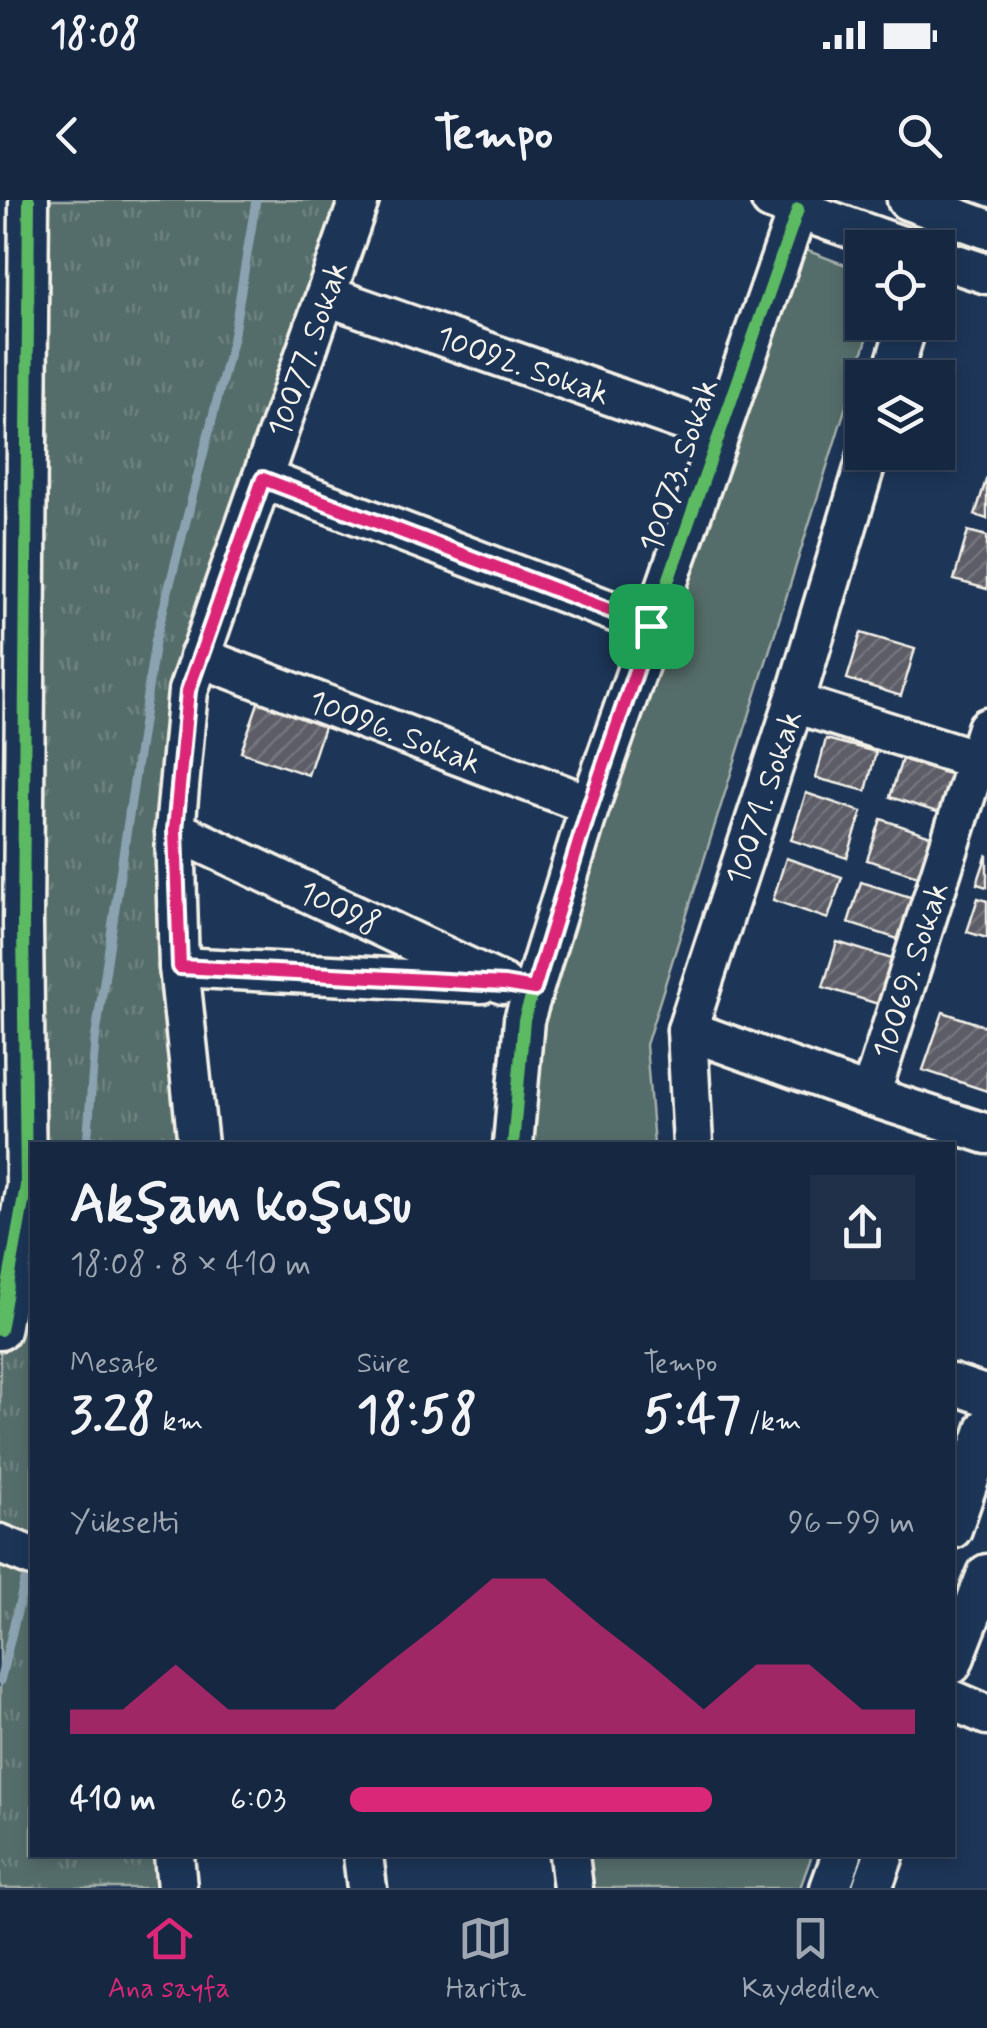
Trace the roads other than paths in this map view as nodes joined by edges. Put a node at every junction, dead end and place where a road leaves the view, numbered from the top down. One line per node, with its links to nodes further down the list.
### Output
1 (29, 200): 11 (street)
2 (359, 200): 10 (street, 10077. Sokak)
3 (907, 200): 5 (street)
4 (784, 205): 7 (street); 12 (street, 10073. Sokak)
5 (947, 206): 6 (street)
6 (987, 229)
7 (856, 230)
8 (955, 264): 9 (street)
9 (987, 274)
10 (327, 296): 12 (street, 10092. Sokak); 14 (street, 10077. Sokak)
11 (14, 390): 29 (street)
12 (718, 433): 15 (street, 10073. Sokak)
13 (864, 470): 17 (street, 10071. Sokak)
14 (263, 479): 15 (street); 16 (street, 10077. Sokak)
15 (651, 626): 19 (street, 10073. Sokak)
16 (200, 657): 19 (street, 10096. Sokak); 20 (street, 10077. Sokak)
17 (794, 704): 18 (street); 23 (street, 10071. Sokak)
18 (984, 750): 24 (street, 10069. Sokak)
19 (590, 806): 22 (street, 10073. Sokak)
20 (175, 830): 21 (street, 10077. Sokak); 22 (street, 10098)
21 (180, 967): 22 (street); 26 (street, 10077. Sokak)
22 (518, 987): 27 (street, 10073. Sokak)
23 (688, 1030): 24 (street); 28 (street, 10071. Sokak)
24 (870, 1096): 25 (street)
25 (987, 1134)
26 (198, 1142)
27 (514, 1142)
28 (693, 1142)
29 (13, 1186): 30 (street)
30 (0, 1330)
31 (955, 1385): 32 (street)
32 (987, 1396)
33 (987, 1427): 34 (street)
34 (955, 1520)
35 (0, 1544): 36 (street)
36 (30, 1556)
37 (987, 1574): 38 (street)
38 (962, 1658)
39 (955, 1701): 40 (street)
40 (987, 1715)
41 (174, 1857): 46 (street)
42 (363, 1857): 47 (street)
43 (570, 1857): 48 (street)
44 (841, 1857): 49 (street)
45 (883, 1857): 50 (street)
46 (177, 1888)
47 (366, 1888)
48 (573, 1888)
49 (830, 1888)
50 (872, 1888)

